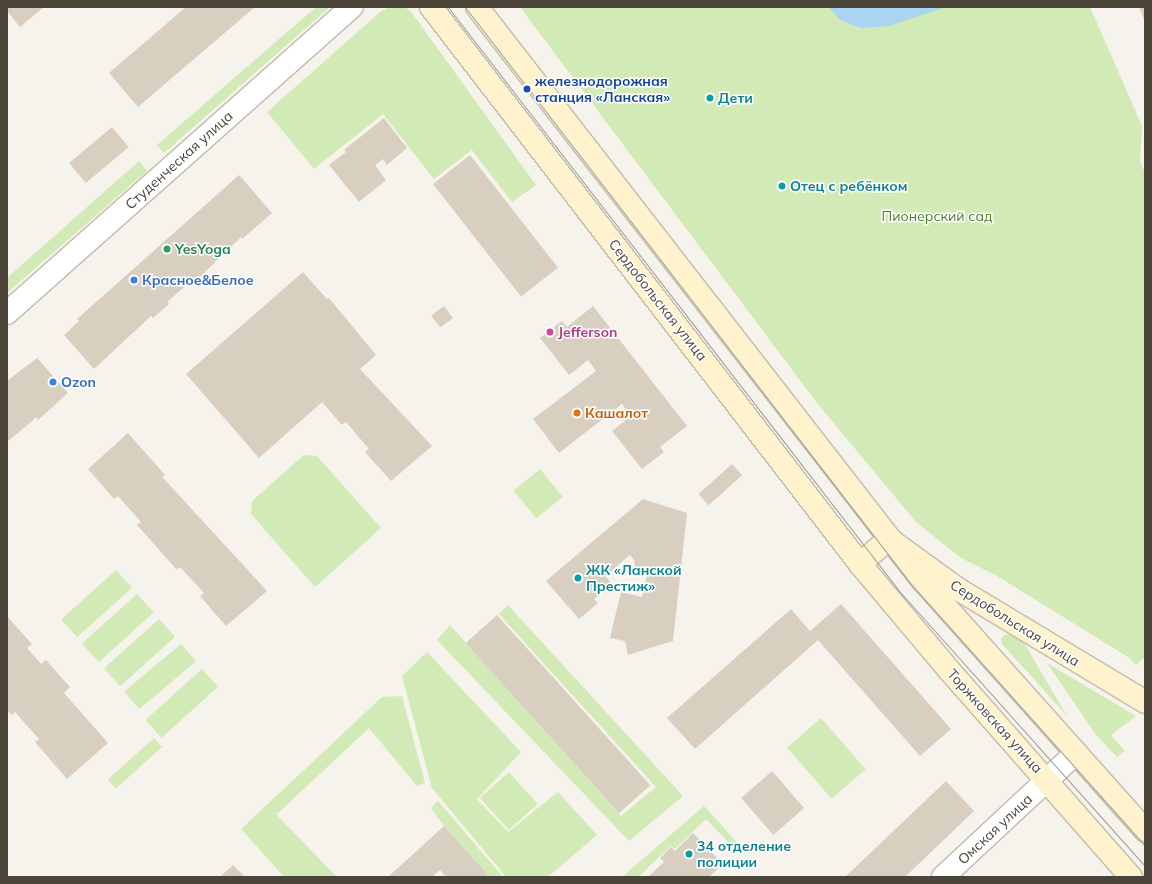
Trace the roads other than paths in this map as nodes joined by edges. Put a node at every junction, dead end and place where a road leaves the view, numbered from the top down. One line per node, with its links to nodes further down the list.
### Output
1 (352, 7): 4 (street, Студенческая улица)
2 (431, 7): 6 (main road, Сердобольская улица)
3 (477, 7): 5 (main road, Сердобольская улица)
4 (7, 313)
5 (889, 539): 6 (main road); 7 (main road, Сердобольская улица); 8 (main road)
6 (860, 564): 9 (main road, Торжковская улица)
7 (1145, 702)
8 (1076, 753): 9 (street, Омская улица); 10 (main road)
9 (1047, 780): 11 (street, Омская улица); 12 (main road, Торжковская улица)
10 (1145, 830)
11 (943, 877)
12 (1131, 877)

